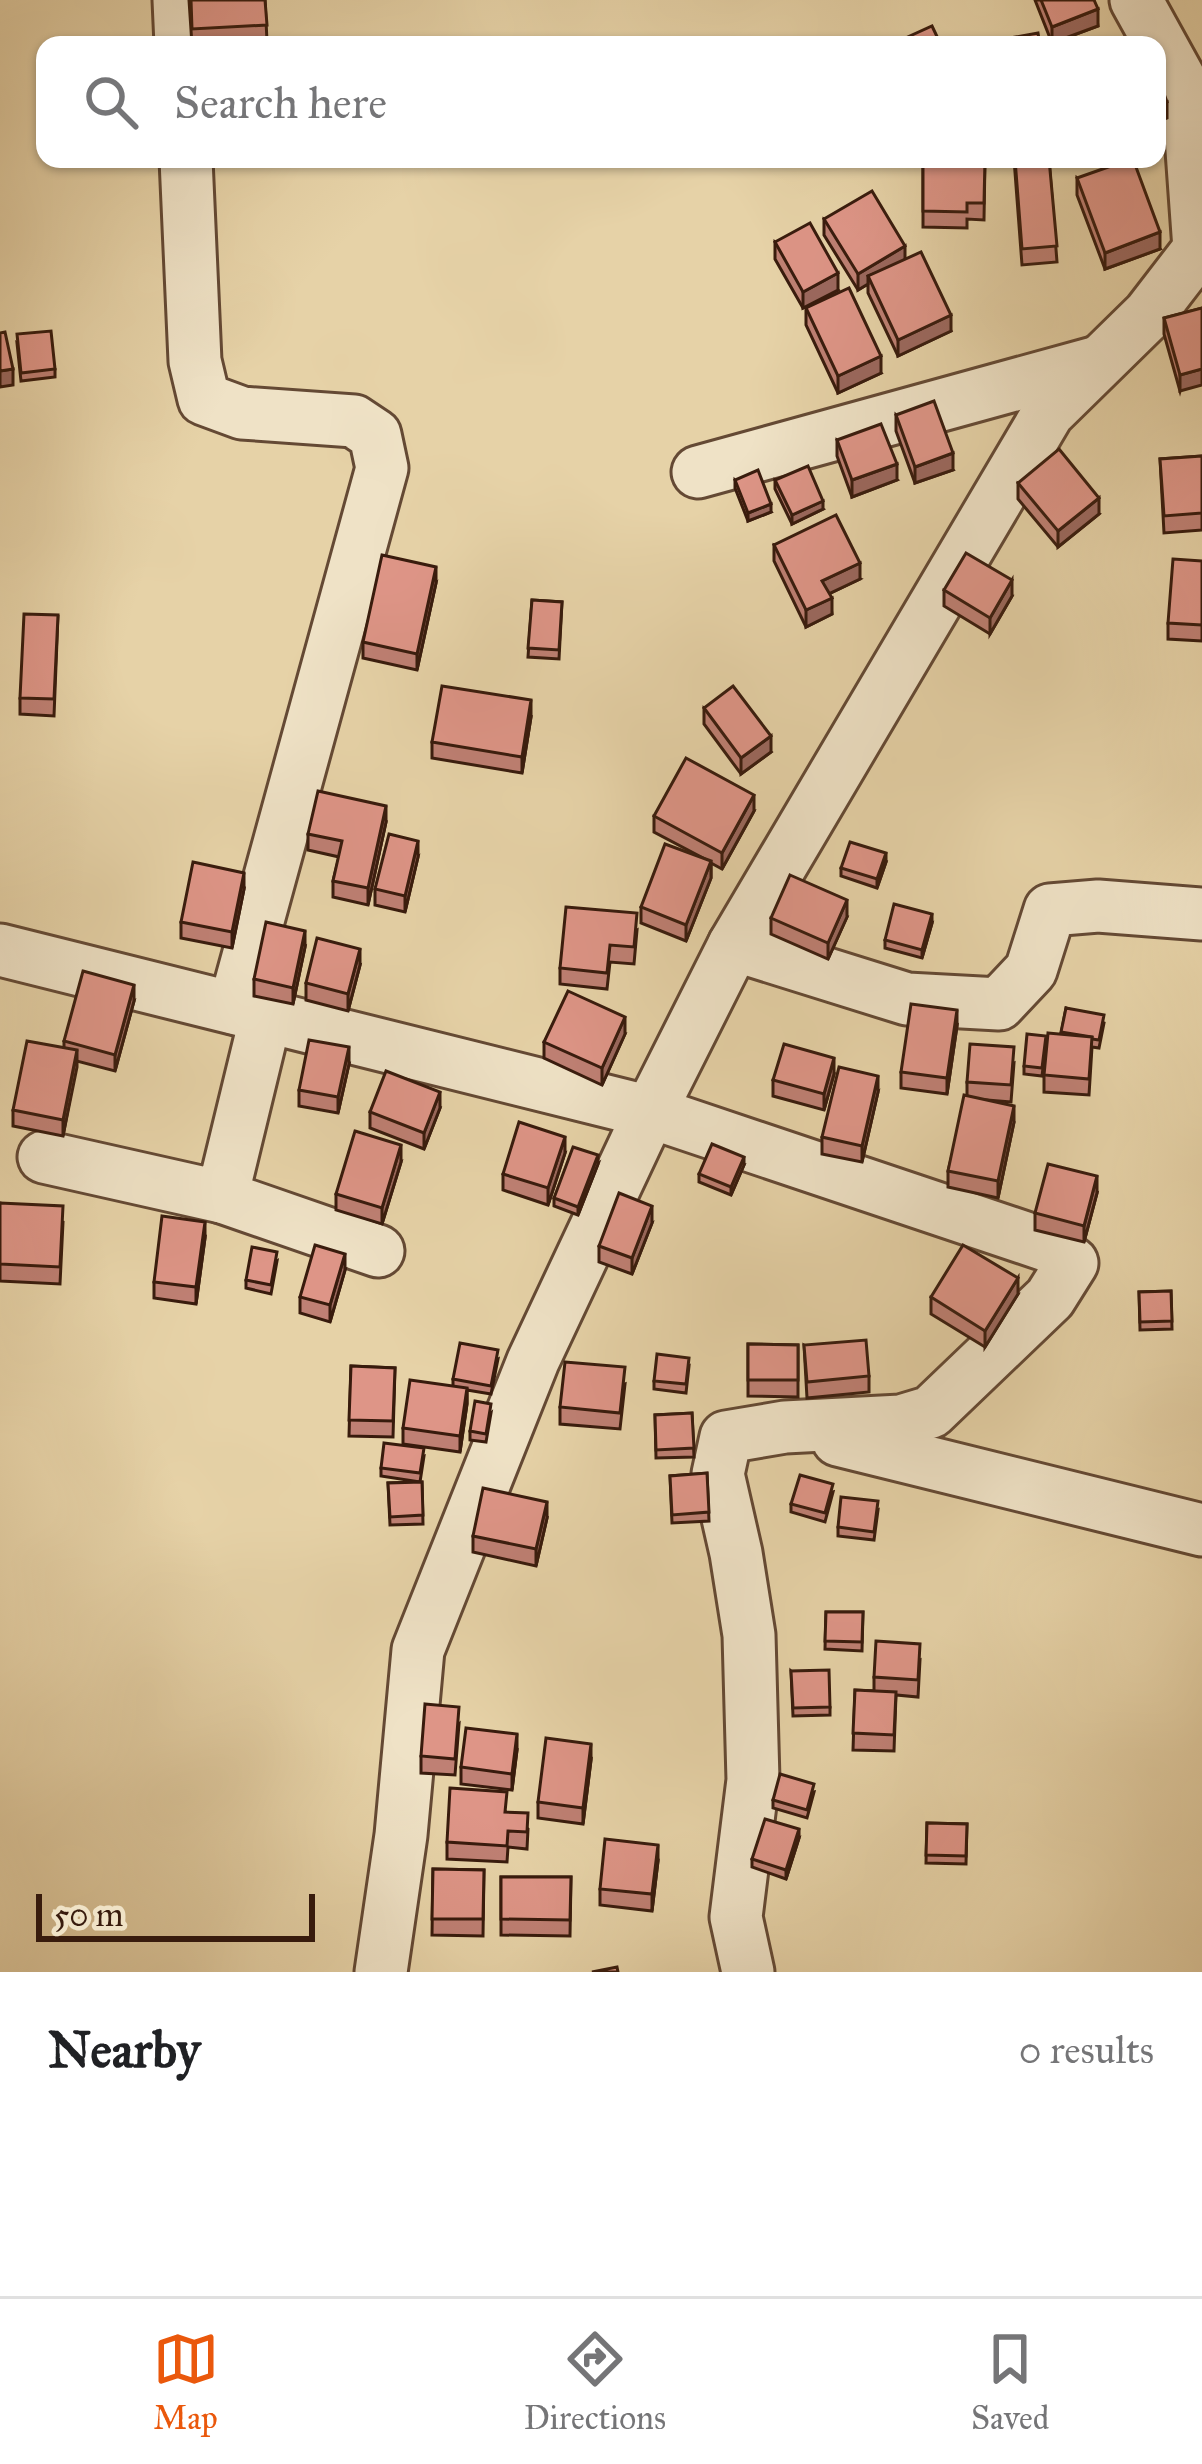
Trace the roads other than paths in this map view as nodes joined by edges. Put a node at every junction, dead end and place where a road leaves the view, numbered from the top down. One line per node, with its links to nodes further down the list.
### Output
1 (179, 0): 3 (street)
2 (1136, 0): 4 (street)
3 (181, 36)
4 (1158, 36)
5 (1166, 50): 6 (street)
6 (1195, 98): 8 (street)
7 (186, 168): 13 (street)
8 (1100, 362): 9 (street); 11 (street)
9 (698, 472)
10 (1202, 914): 11 (street)
11 (734, 945): 14 (street)
12 (0, 950): 13 (street)
13 (250, 1012): 14 (street); 16 (street)
14 (650, 1112): 18 (street); 20 (street)
15 (44, 1157): 16 (street)
16 (222, 1197): 17 (street)
17 (378, 1251)
18 (785, 1426): 19 (street); 21 (street)
19 (1202, 1530)
20 (381, 1972)
21 (748, 1972)

